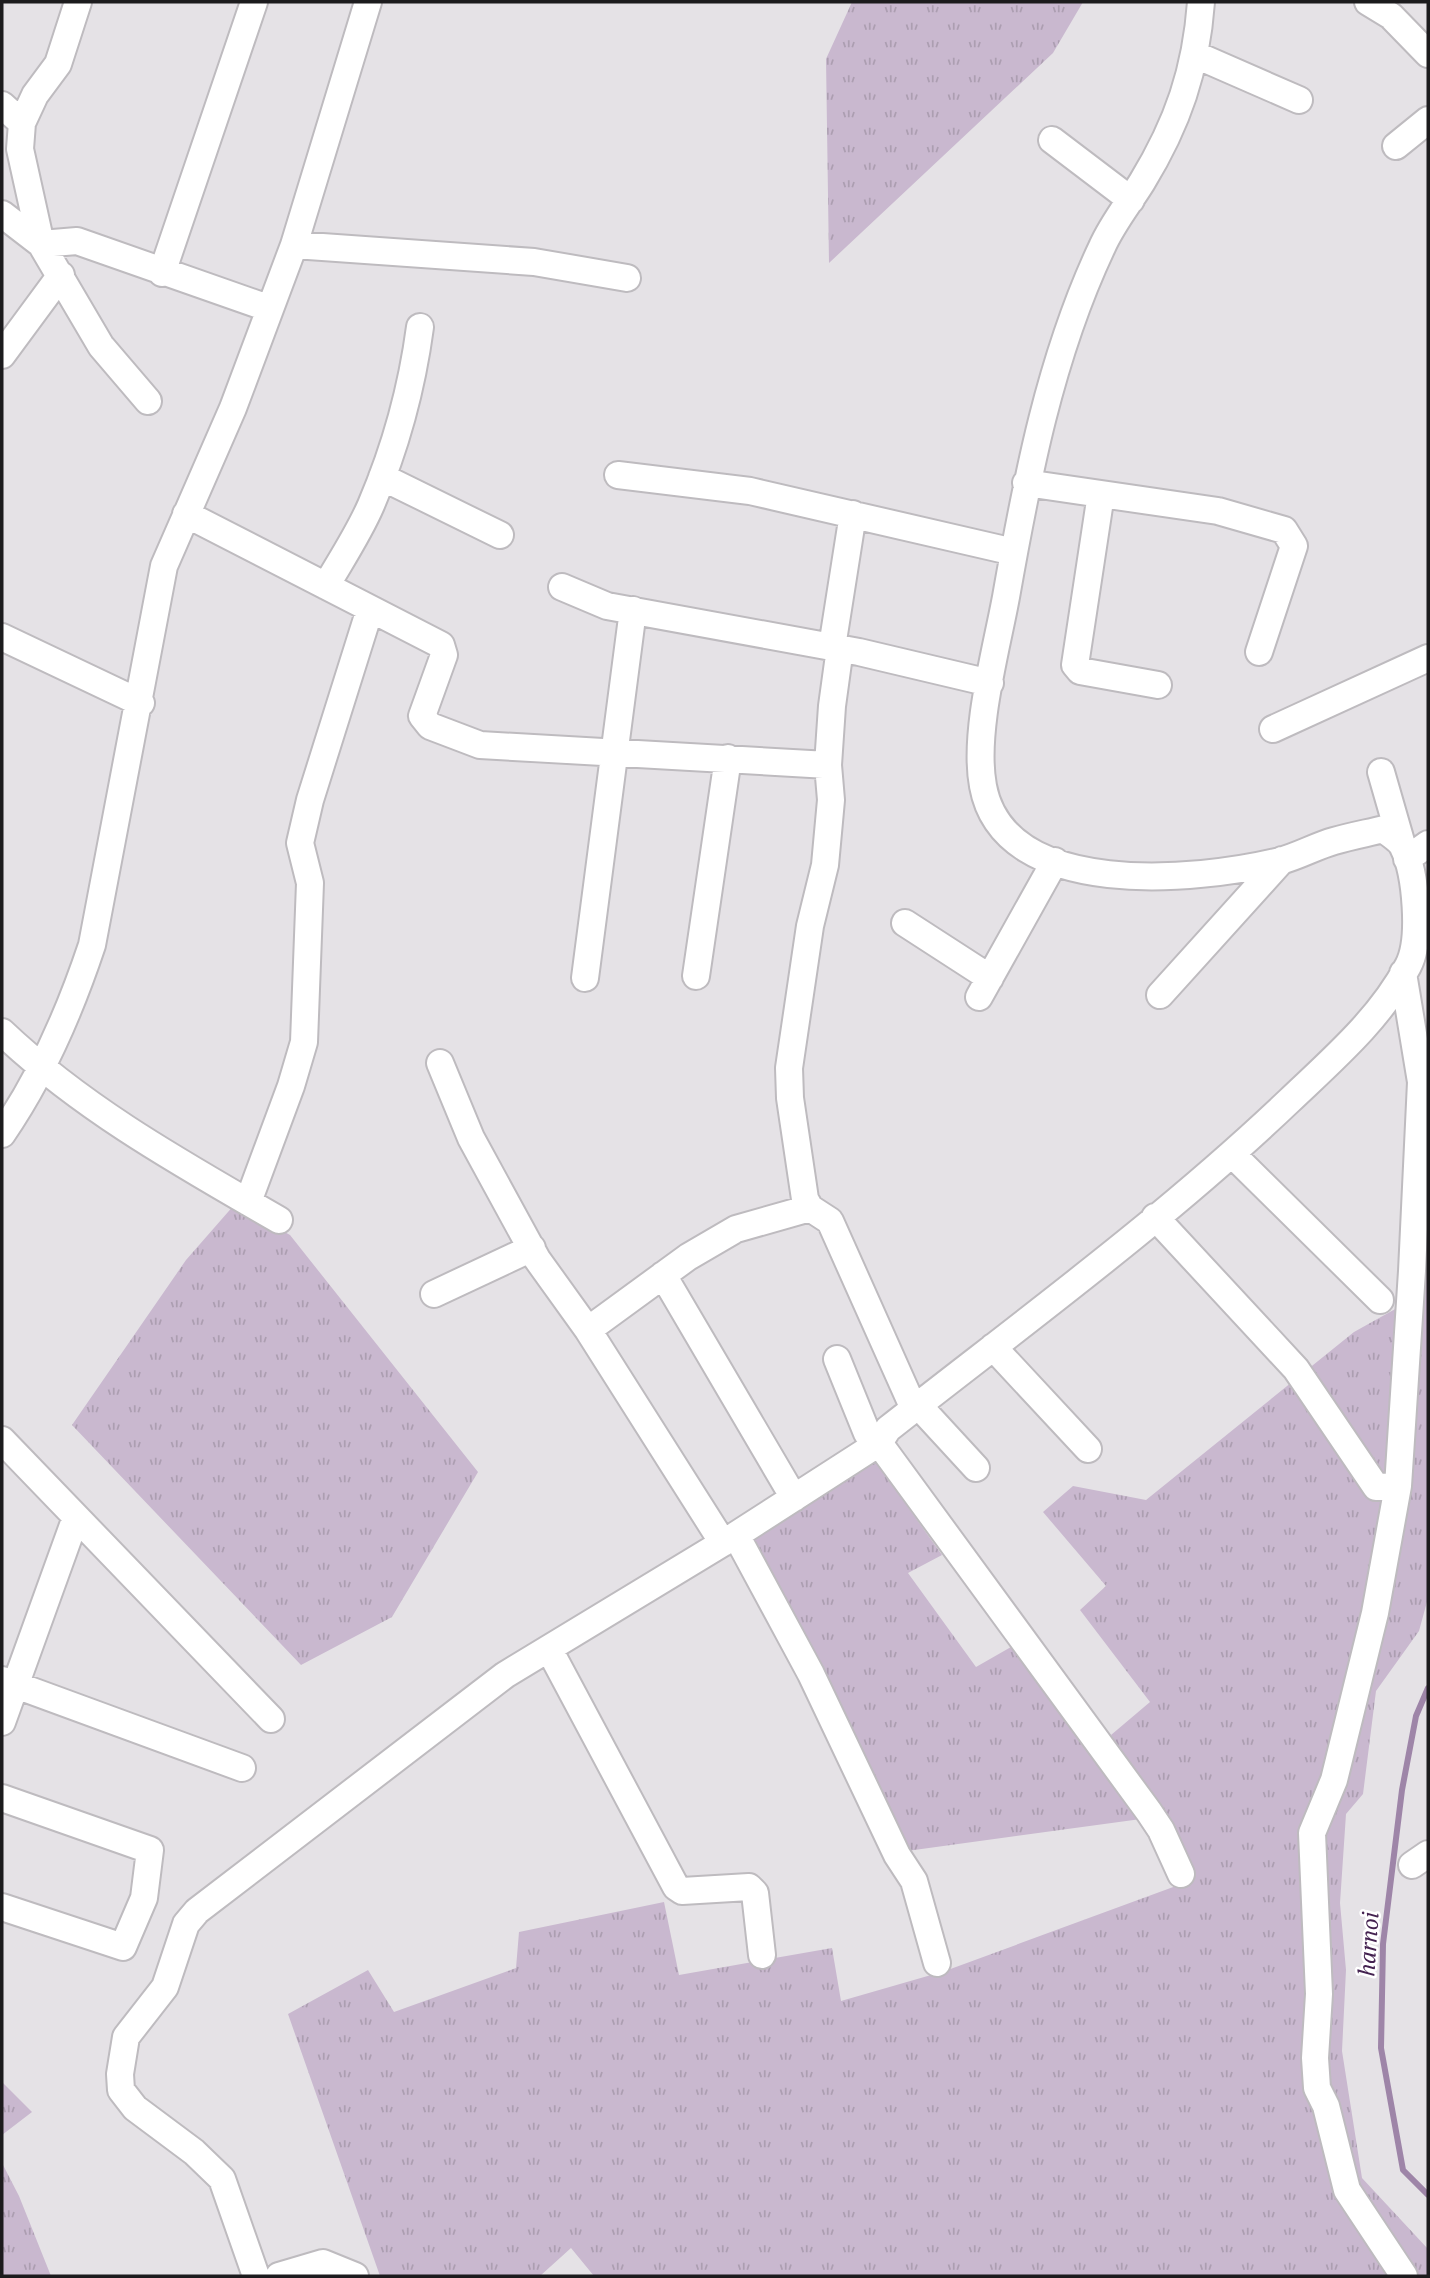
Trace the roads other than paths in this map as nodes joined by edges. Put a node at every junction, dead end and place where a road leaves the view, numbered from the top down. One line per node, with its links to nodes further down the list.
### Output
1 (78, 2): 11 (street)
2 (254, 2): 18 (street)
3 (368, 2): 17 (street)
4 (1201, 2): 7 (street)
5 (1368, 2): 6 (street)
6 (1428, 54)
7 (1196, 55): 8 (street); 14 (street)
8 (1298, 100)
9 (2, 105): 11 (street)
10 (1428, 120): 13 (street)
11 (22, 123): 16 (street)
12 (1052, 140): 14 (street)
13 (1396, 146)
14 (1130, 200): 28 (street)
15 (2, 214): 16 (street)
16 (41, 244): 18 (street); 19 (street)
17 (294, 244): 20 (street); 21 (street)
18 (162, 273): 21 (street)
19 (61, 275): 22 (street); 25 (street)
20 (627, 278)
21 (268, 308): 30 (street)
22 (10, 324): 24 (street)
23 (420, 327): 27 (street)
24 (2, 355)
25 (148, 401)
26 (618, 475): 31 (street)
27 (382, 477): 32 (street); 34 (street)
28 (1026, 483): 29 (street); 33 (street)
29 (1101, 494): 40 (street); 43 (street)
30 (187, 514): 34 (street); 44 (street)
31 (853, 514): 33 (street); 39 (street)
32 (500, 535)
33 (1014, 552): 42 (street)
34 (326, 586): 36 (street)
35 (562, 587): 37 (street)
36 (370, 609): 46 (street); 65 (street)
37 (633, 610): 39 (street); 46 (street)
38 (2, 637): 44 (street)
39 (836, 648): 42 (street); 48 (street)
40 (1259, 652)
41 (1428, 658): 45 (street)
42 (990, 683): 52 (street)
43 (1158, 685)
44 (141, 703): 61 (street)
45 (1273, 729)
46 (617, 751): 47 (street); 56 (street)
47 (728, 758): 48 (street); 55 (street)
48 (828, 765): 66 (street)
49 (1381, 772): 50 (street)
50 (1412, 849): 51 (street); 54 (street)
51 (1282, 860): 52 (street); 57 (street)
52 (1055, 861): 53 (street)
53 (905, 923)
54 (1414, 960): 59 (street); 64 (street)
55 (696, 976)
56 (585, 978)
57 (1160, 995)
58 (2, 1032): 61 (street)
59 (1420, 1036): 62 (street)
60 (440, 1063): 69 (street)
61 (41, 1069): 63 (street); 65 (street)
62 (1423, 1132): 81 (street)
63 (2, 1134)
64 (1233, 1154): 67 (street); 72 (street)
65 (248, 1202): 68 (street)
66 (810, 1208): 70 (street); 76 (street)
67 (1155, 1217): 74 (street); 81 (street)
68 (279, 1220)
69 (532, 1248): 71 (street); 73 (street)
70 (663, 1275): 73 (street); 82 (street)
71 (434, 1294)
72 (1380, 1300)
73 (588, 1330): 84 (street)
74 (993, 1347): 76 (street); 79 (street)
75 (837, 1359): 78 (street)
76 (916, 1407): 78 (street); 80 (street)
77 (2, 1440): 83 (street)
78 (879, 1443): 82 (street); 91 (street)
79 (1088, 1449)
80 (976, 1468)
81 (1398, 1486): 98 (street)
82 (794, 1498): 84 (street)
83 (76, 1517): 86 (street); 87 (street)
84 (729, 1539): 85 (street); 94 (street)
85 (549, 1649): 93 (street); 95 (street)
86 (8, 1682): 88 (street); 89 (street)
87 (271, 1719)
88 (2, 1722)
89 (242, 1768)
90 (2, 1798): 92 (street)
91 (1181, 1874)
92 (2, 1907)
93 (762, 1955)
94 (937, 1963)
95 (256, 2276)
96 (279, 2276): 97 (street)
97 (355, 2276)
98 (1405, 2276)

